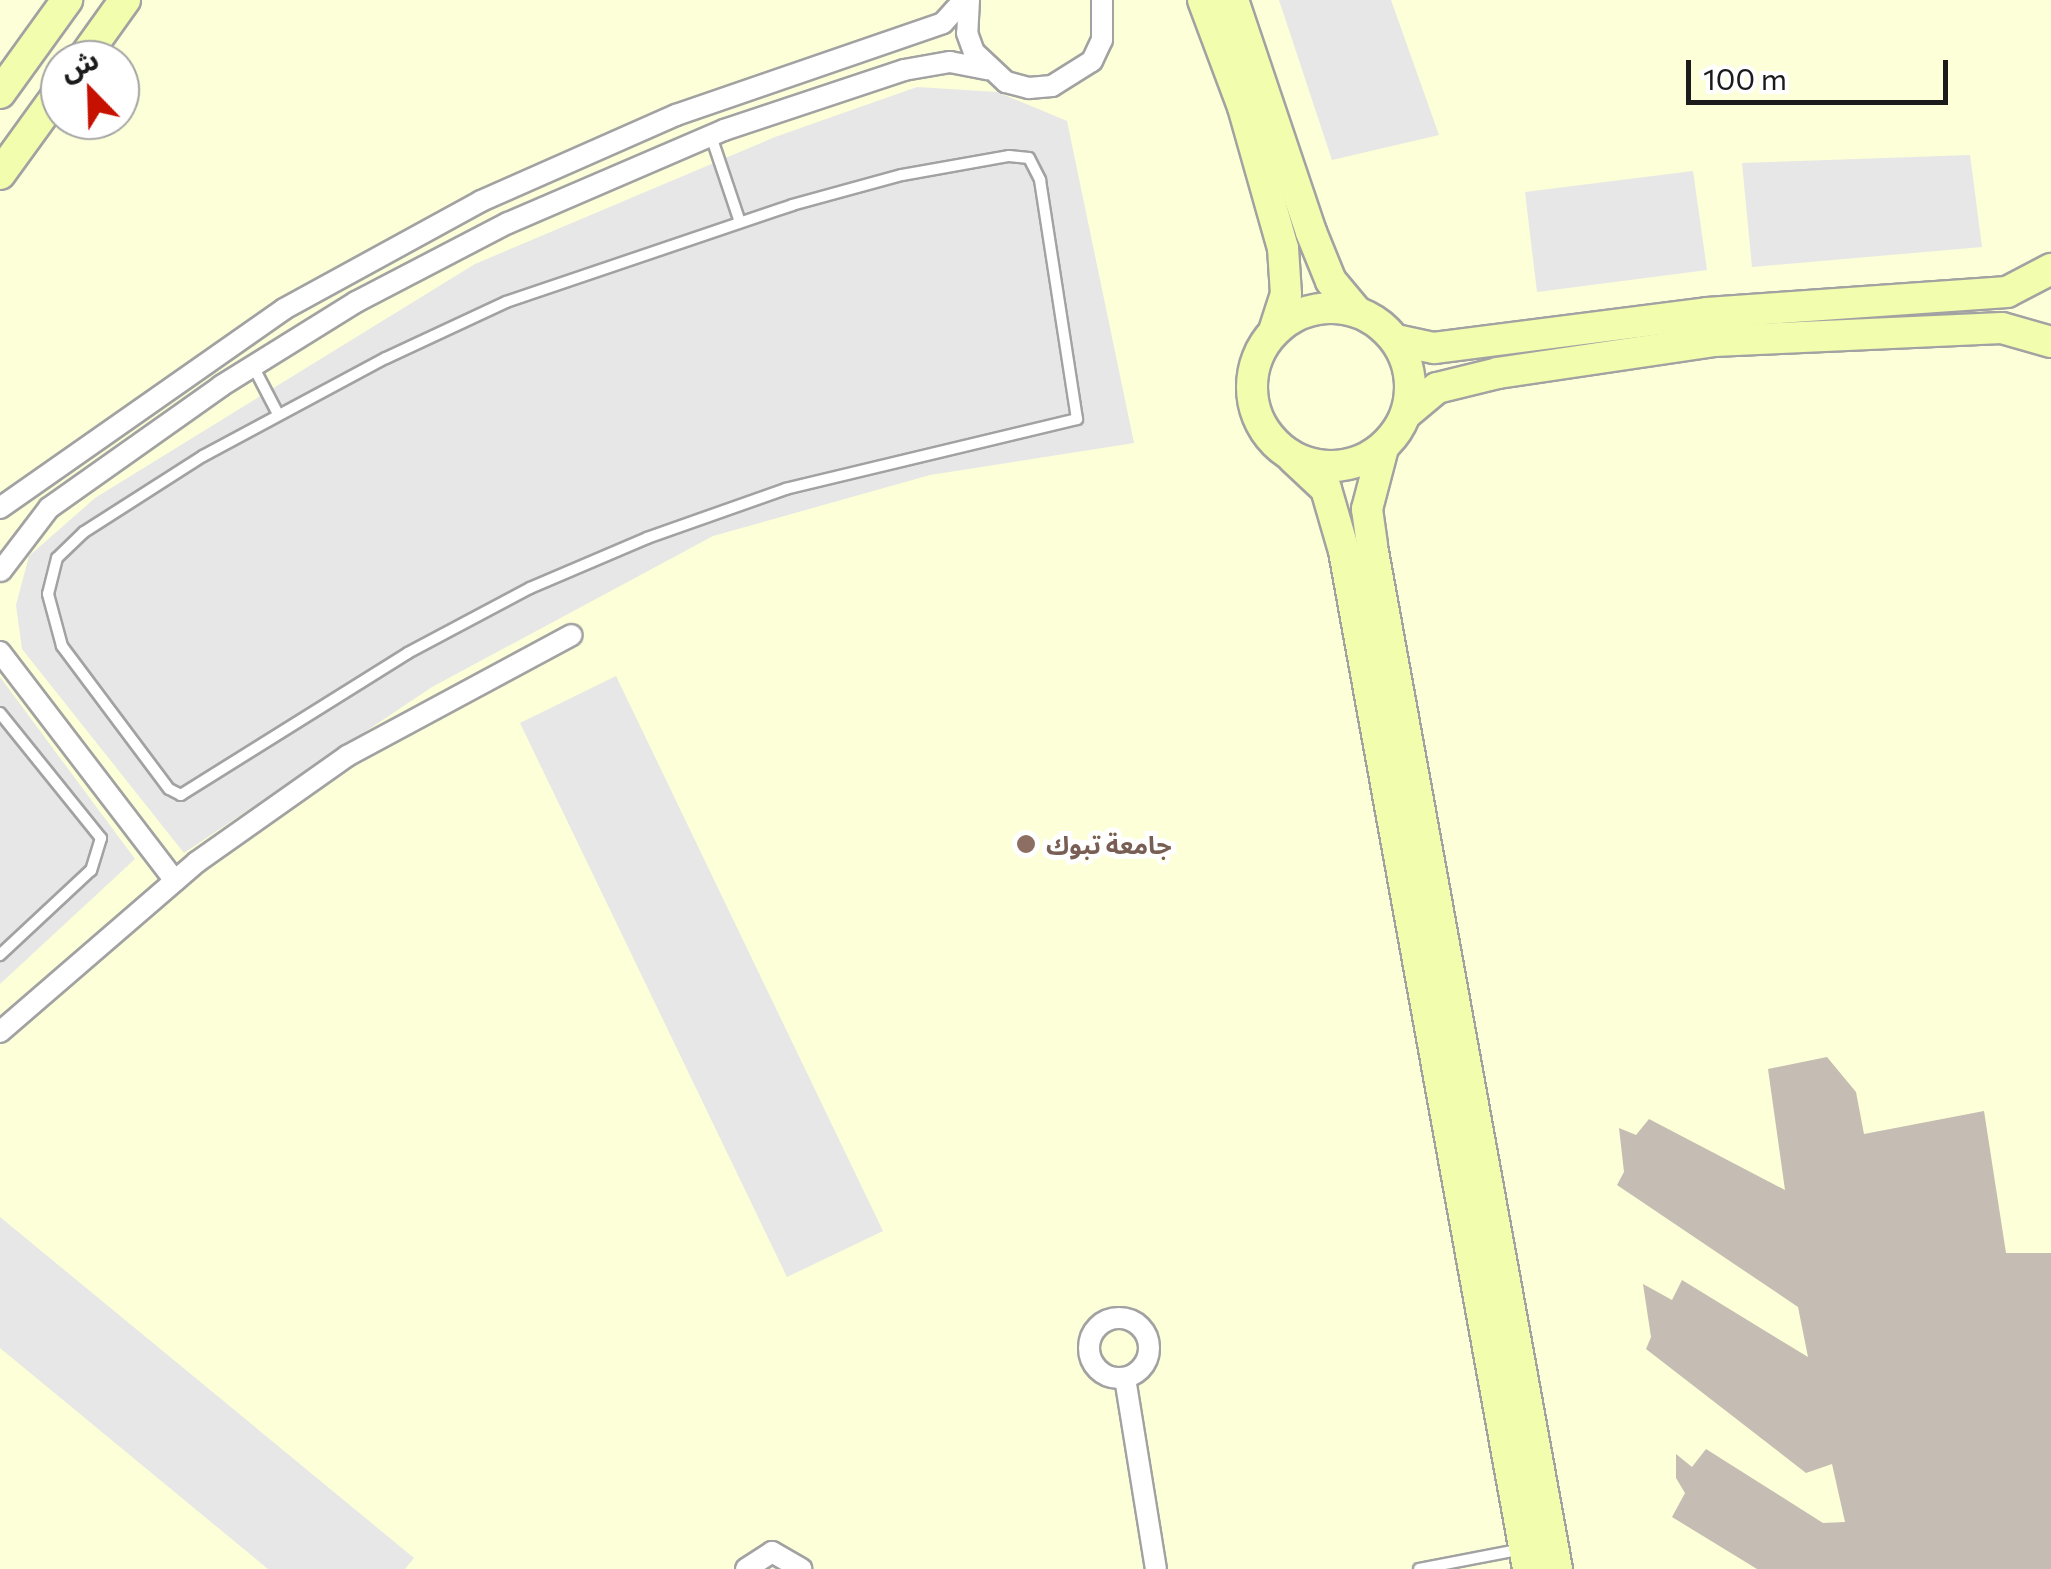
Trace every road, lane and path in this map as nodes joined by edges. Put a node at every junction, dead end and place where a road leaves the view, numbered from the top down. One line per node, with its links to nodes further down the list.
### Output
1 (67, 0): 9 (street)
2 (125, 0): 7 (street)
3 (967, 0): 8 (street); 24 (street)
4 (1102, 0): 8 (street)
5 (1203, 0): 16 (street)
6 (1233, 0): 15 (street)
7 (96, 40)
8 (986, 69): 11 (street)
9 (0, 93)
10 (40, 119): 12 (street)
11 (710, 136): 13 (lane); 19 (street)
12 (0, 174)
13 (740, 222): 20 (lane); 20 (lane)
14 (2051, 269): 17 (street)
15 (1357, 312): 16 (street); 17 (street)
16 (1274, 332): 23 (street)
17 (1396, 340): 21 (street)
18 (2051, 342): 21 (street)
19 (253, 366): 20 (lane); 25 (street)
20 (278, 414)
21 (1407, 414): 22 (street)
22 (1383, 448): 23 (street); 39 (street)
23 (1293, 458): 33 (street)
24 (0, 508)
25 (0, 576)
26 (572, 635): 29 (street)
27 (0, 652): 29 (street)
28 (0, 712): 30 (lane)
29 (174, 881): 31 (street)
30 (0, 955)
31 (0, 1032)
32 (1125, 1378): 37 (street)
33 (1526, 1559): 34 (lane)
34 (1458, 1565): 38 (lane)
35 (746, 1569): 36 (street)
36 (801, 1569)
37 (1156, 1569)
38 (1419, 1569)
39 (1557, 1569)

